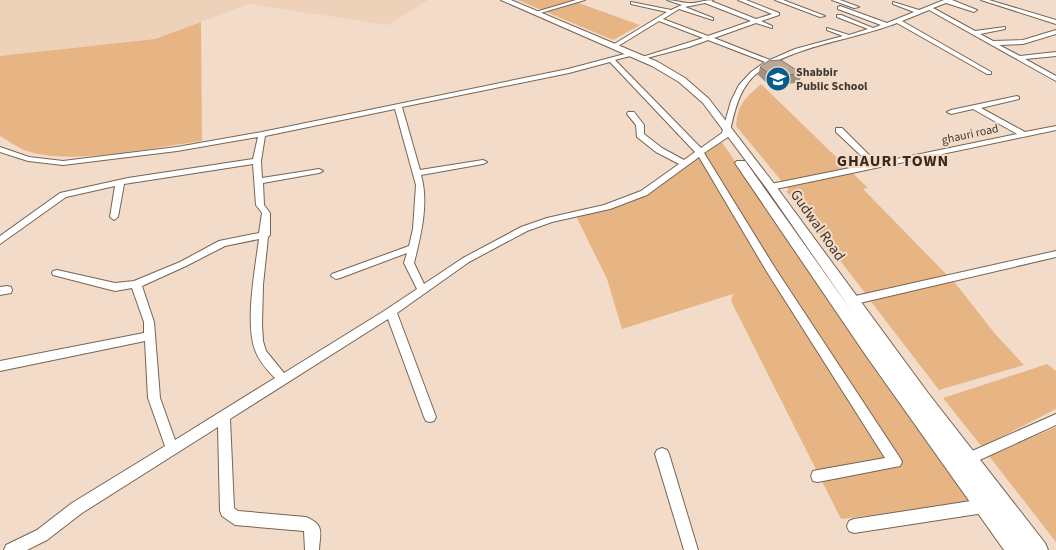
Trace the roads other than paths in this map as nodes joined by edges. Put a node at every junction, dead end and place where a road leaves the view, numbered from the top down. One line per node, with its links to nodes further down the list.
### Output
1 (497, 0): 44 (main road, Gudwal Road)
2 (505, 0): 21 (main road, Gudwal Road)
3 (562, 0): 12 (street)
4 (582, 0): 12 (street)
5 (670, 0): 14 (street)
6 (741, 0): 28 (street)
7 (778, 0): 24 (street)
8 (835, 0): 17 (street)
9 (947, 0): 18 (street); 20 (street)
10 (984, 0): 30 (street)
11 (708, 1): 14 (street); 28 (street)
12 (569, 3): 21 (street)
13 (634, 3): 23 (street)
14 (687, 4): 16 (street)
15 (894, 4): 22 (street)
16 (679, 7): 23 (street); 27 (street)
17 (856, 7)
18 (928, 7): 22 (street); 38 (street)
19 (840, 8): 31 (street)
20 (974, 10)
21 (535, 12): 42 (main road, Gudwal Road)
22 (920, 12): 29 (street)
23 (667, 13): 26 (street); 33 (street)
24 (822, 16)
25 (839, 16): 36 (street)
26 (658, 18): 40 (street); 42 (street)
27 (711, 19)
28 (754, 20): 32 (street); 40 (street)
29 (898, 21): 31 (street); 47 (street)
30 (1056, 22)
31 (887, 25): 36 (street)
32 (770, 26)
33 (701, 28)
34 (1003, 28): 38 (street)
35 (829, 29): 39 (street)
36 (874, 30): 39 (street)
37 (1056, 32): 41 (street)
38 (974, 33): 41 (street)
39 (848, 36): 46 (street)
40 (708, 38): 44 (street); 46 (street)
41 (991, 43): 45 (street)
42 (612, 54): 44 (main road, Gudwal Road); 50 (street); 60 (street)
43 (1056, 54): 45 (street)
44 (633, 56): 56 (main road, Gudwal Road)
45 (1018, 58): 48 (street)
46 (772, 63): 56 (street)
47 (989, 73)
48 (1055, 78)
49 (1017, 98): 51 (street)
50 (398, 104): 57 (street); 66 (street)
51 (974, 107): 52 (street); 58 (street)
52 (951, 112)
53 (630, 114): 63 (street)
54 (1056, 128): 58 (street, ghauri road)
55 (839, 130): 64 (street)
56 (726, 133): 60 (street); 69 (main road, Gudwal Road); 91 (main road, Gudwal Road)
57 (262, 134): 59 (street); 61 (street)
58 (1023, 134): 64 (street, ghauri road)
59 (0, 149)
60 (699, 151): 63 (street); 90 (street)
61 (257, 161): 67 (street); 68 (street)
62 (483, 162): 66 (street)
63 (684, 163): 78 (street)
64 (876, 166): 69 (street, ghauri road)
65 (319, 171): 67 (street)
66 (417, 173): 73 (street)
67 (260, 182): 71 (street)
68 (120, 183): 70 (street); 72 (street)
69 (771, 188): 79 (main road, Gudwal Road)
70 (114, 217)
71 (264, 235): 77 (street); 83 (street)
72 (0, 241)
73 (412, 248): 76 (street); 78 (street)
74 (1056, 254): 79 (street)
75 (57, 273): 77 (street)
76 (336, 276)
77 (136, 284): 81 (street)
78 (422, 290): 80 (street)
79 (852, 301): 89 (main road, Gudwal Road)
80 (391, 312): 83 (street); 85 (street)
81 (150, 336): 82 (street); 87 (street)
82 (0, 366)
83 (283, 379): 84 (street)
84 (224, 416): 87 (street); 94 (street)
85 (430, 417)
86 (1056, 419): 89 (street)
87 (172, 448): 93 (street)
88 (662, 454): 95 (street)
89 (968, 459): 97 (main road, Gudwal Road)
90 (818, 476)
91 (984, 506): 92 (street); 96 (main road, Gudwal Road)
92 (854, 526)
93 (11, 550)
94 (312, 550)
95 (692, 550)
96 (1016, 550)
97 (1038, 550)

